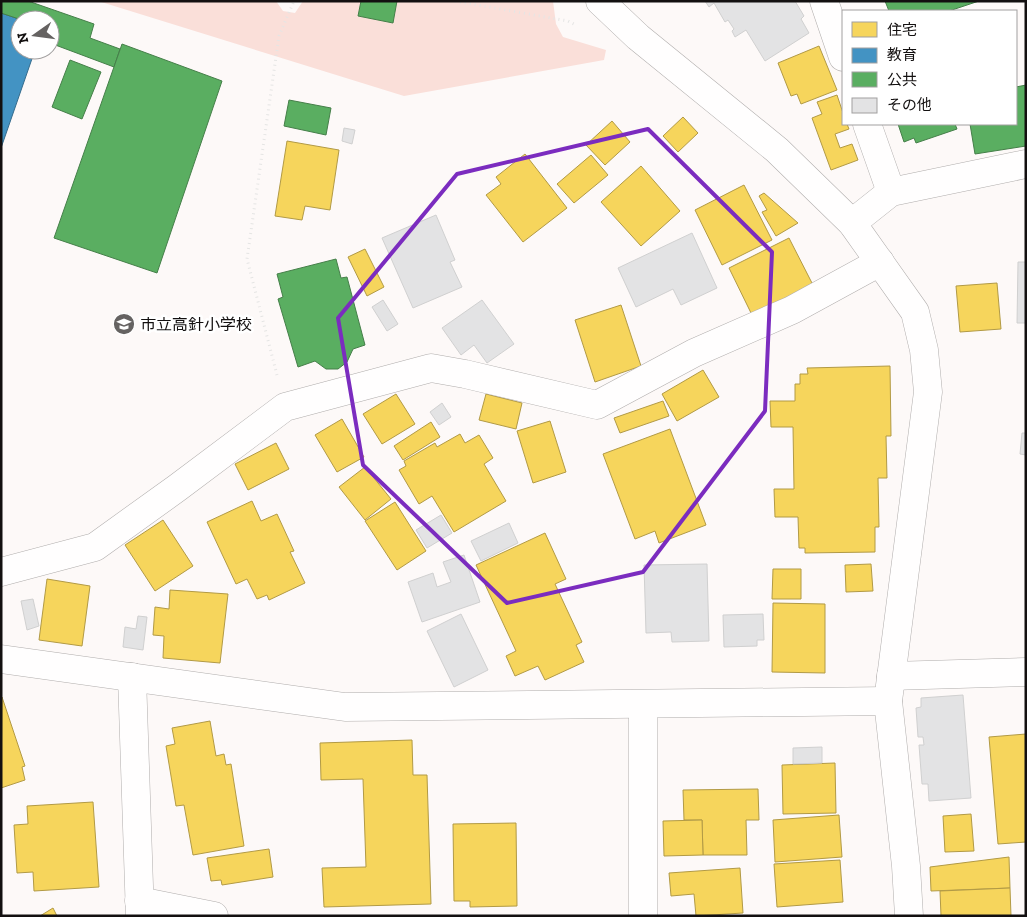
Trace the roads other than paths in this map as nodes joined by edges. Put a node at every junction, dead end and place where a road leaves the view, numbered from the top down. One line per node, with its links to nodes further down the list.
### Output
1 (600, 1): 7 (street)
2 (824, 1): 3 (street)
3 (842, 54)
4 (867, 125): 6 (street)
5 (1026, 164): 6 (street)
6 (891, 192): 7 (street)
7 (852, 223): 8 (street)
8 (880, 262): 9 (street); 13 (street)
9 (1, 572)
10 (1, 659): 12 (street)
11 (1026, 672): 13 (street)
12 (132, 677): 14 (street); 15 (street)
13 (889, 688): 14 (street); 18 (street)
14 (643, 705): 17 (street)
15 (140, 908): 16 (street)
16 (214, 916)
17 (643, 916)
18 (909, 916)

